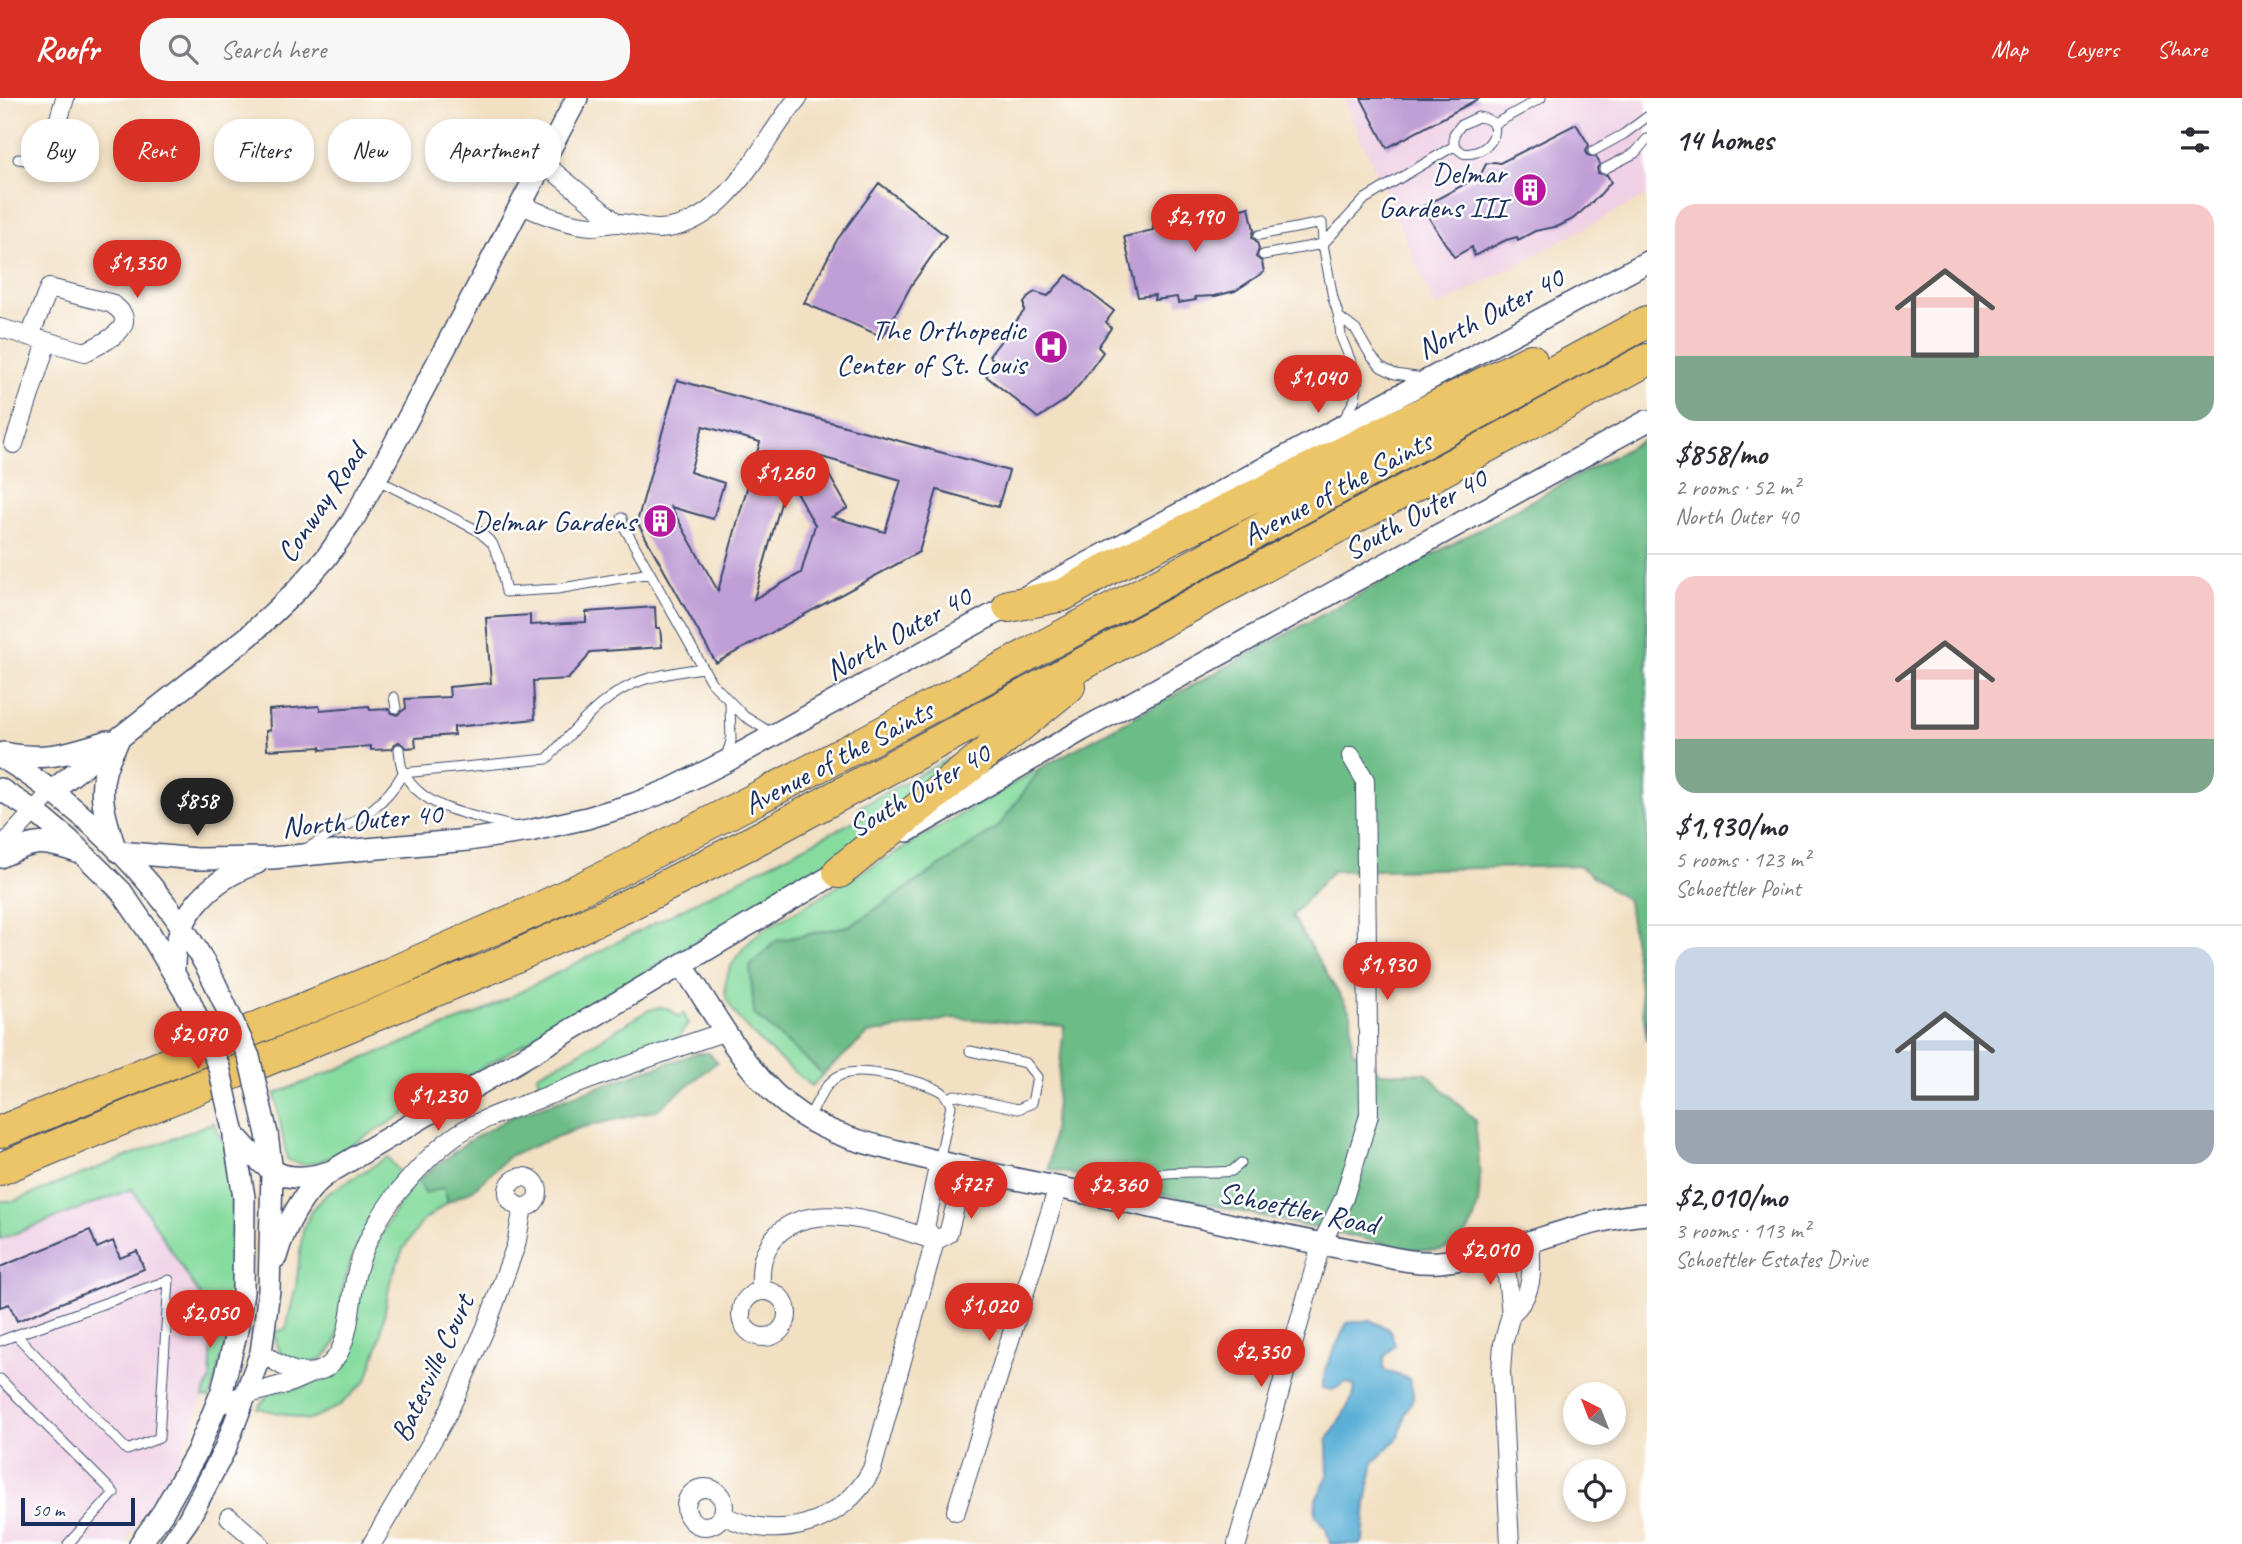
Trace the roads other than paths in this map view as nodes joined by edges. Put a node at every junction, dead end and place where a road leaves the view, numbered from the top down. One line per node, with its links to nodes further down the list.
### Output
1 (65, 98): 6 (street)
2 (577, 98): 8 (street, Conway Road)
3 (798, 98): 20 (street)
4 (1541, 98): 7 (lane)
5 (1647, 117): 11 (lane)
6 (59, 119)
7 (1493, 125): 10 (lane); 10 (lane)
8 (561, 127)
9 (1647, 139): 14 (lane)
10 (1454, 146): 22 (lane)
11 (1593, 151)
12 (18, 159): 13 (lane)
13 (21, 160)
14 (1604, 169)
15 (561, 177): 17 (street)
16 (532, 182): 18 (street, Conway Road)
17 (573, 187): 19 (street); 20 (street)
18 (520, 204): 19 (street); 35 (street, Conway Road)
19 (556, 219): 20 (street)
20 (617, 223)
21 (1259, 235): 22 (lane)
22 (1323, 244): 23 (lane); 25 (lane)
23 (1263, 255)
24 (1647, 262): 31 (street, North Outer 40)
25 (1339, 317): 31 (lane); 33 (lane)
26 (1643, 324): 38 (highway); 69 (highway, Avenue of the Saints)
27 (0, 328): 28 (street)
28 (30, 336): 29 (street); 29 (street)
29 (47, 342): 34 (street)
30 (1647, 360): 39 (highway, Avenue of the Saints)
31 (1429, 379): 33 (street, North Outer 40)
32 (1647, 421): 61 (street, South Outer 40)
33 (1340, 427): 38 (street, North Outer 40)
34 (14, 444)
35 (376, 479): 37 (lane); 45 (street, Conway Road)
36 (622, 518): 37 (lane)
37 (650, 573): 40 (lane)
38 (1009, 606): 44 (street, North Outer 40)
39 (1119, 645): 61 (highway); 73 (highway, Avenue of the Saints)
40 (702, 668): 42 (lane); 50 (lane)
41 (394, 697): 43 (lane)
42 (730, 703): 44 (lane); 49 (lane)
43 (396, 708)
44 (775, 735): 49 (street, North Outer 40)
45 (120, 737): 47 (street); 52 (street, Conway Road); 56 (street)
46 (399, 749): 50 (lane)
47 (0, 754): 52 (street)
48 (1351, 756): 83 (street)
49 (725, 762): 54 (street, North Outer 40)
50 (403, 773): 54 (lane); 58 (lane)
51 (0, 789): 53 (street)
52 (53, 790): 53 (street, Conway Road); 56 (street)
53 (34, 811): 55 (street, Conway Road); 57 (street)
54 (529, 831): 58 (street, North Outer 40)
55 (0, 849)
56 (117, 849): 60 (street, North Outer 40); 62 (street)
57 (83, 854): 59 (street); 64 (street)
58 (296, 855): 60 (street, North Outer 40)
59 (0, 857)
60 (272, 858): 62 (street)
61 (839, 872): 63 (street, South Outer 40)
62 (181, 926): 64 (street); 76 (street, bridge)
63 (682, 965): 65 (street, Schoettler Road); 75 (street, South Outer 40)
64 (174, 972): 70 (street, bridge)
65 (724, 1032): 68 (street, Schoettler Road); 91 (street)
66 (970, 1051): 67 (lane)
67 (948, 1098): 68 (lane); 71 (lane)
68 (808, 1118): 71 (street, Schoettler Road)
69 (0, 1132)
70 (238, 1142): 76 (street); 94 (street)
71 (939, 1163): 74 (street, Schoettler Road); 82 (street)
72 (1241, 1163): 78 (lane)
73 (0, 1169)
74 (965, 1169): 77 (street, Schoettler Road); 82 (street)
75 (332, 1171): 76 (street, South Outer 40); 85 (street)
76 (272, 1172): 85 (street)
77 (1058, 1187): 78 (street, Schoettler Road); 95 (street)
78 (1119, 1200): 83 (street, Schoettler Road)
79 (523, 1207): 103 (street, Batesville Court)
80 (1647, 1214): 81 (street, Schoettler Road)
81 (1530, 1240): 84 (street, Schoettler Road); 87 (street)
82 (935, 1241): 86 (street); 98 (street)
83 (1321, 1245): 84 (street, Schoettler Road); 104 (street)
84 (1493, 1251): 87 (street)
85 (270, 1283): 90 (street)
86 (761, 1291)
87 (1511, 1314): 105 (street)
88 (16, 1335): 88 (lane); 89 (lane)
89 (0, 1341)
90 (261, 1353): 91 (street); 93 (street)
91 (318, 1370): 93 (street)
92 (0, 1379): 99 (lane)
93 (245, 1395): 94 (street); 101 (street)
94 (215, 1408): 100 (street)
95 (956, 1511)
96 (723, 1515): 98 (street)
97 (229, 1517): 102 (street)
98 (798, 1537)
99 (68, 1544)
100 (140, 1544)
101 (171, 1544)
102 (260, 1544)
103 (372, 1544)
104 (1237, 1544)
105 (1510, 1544)

